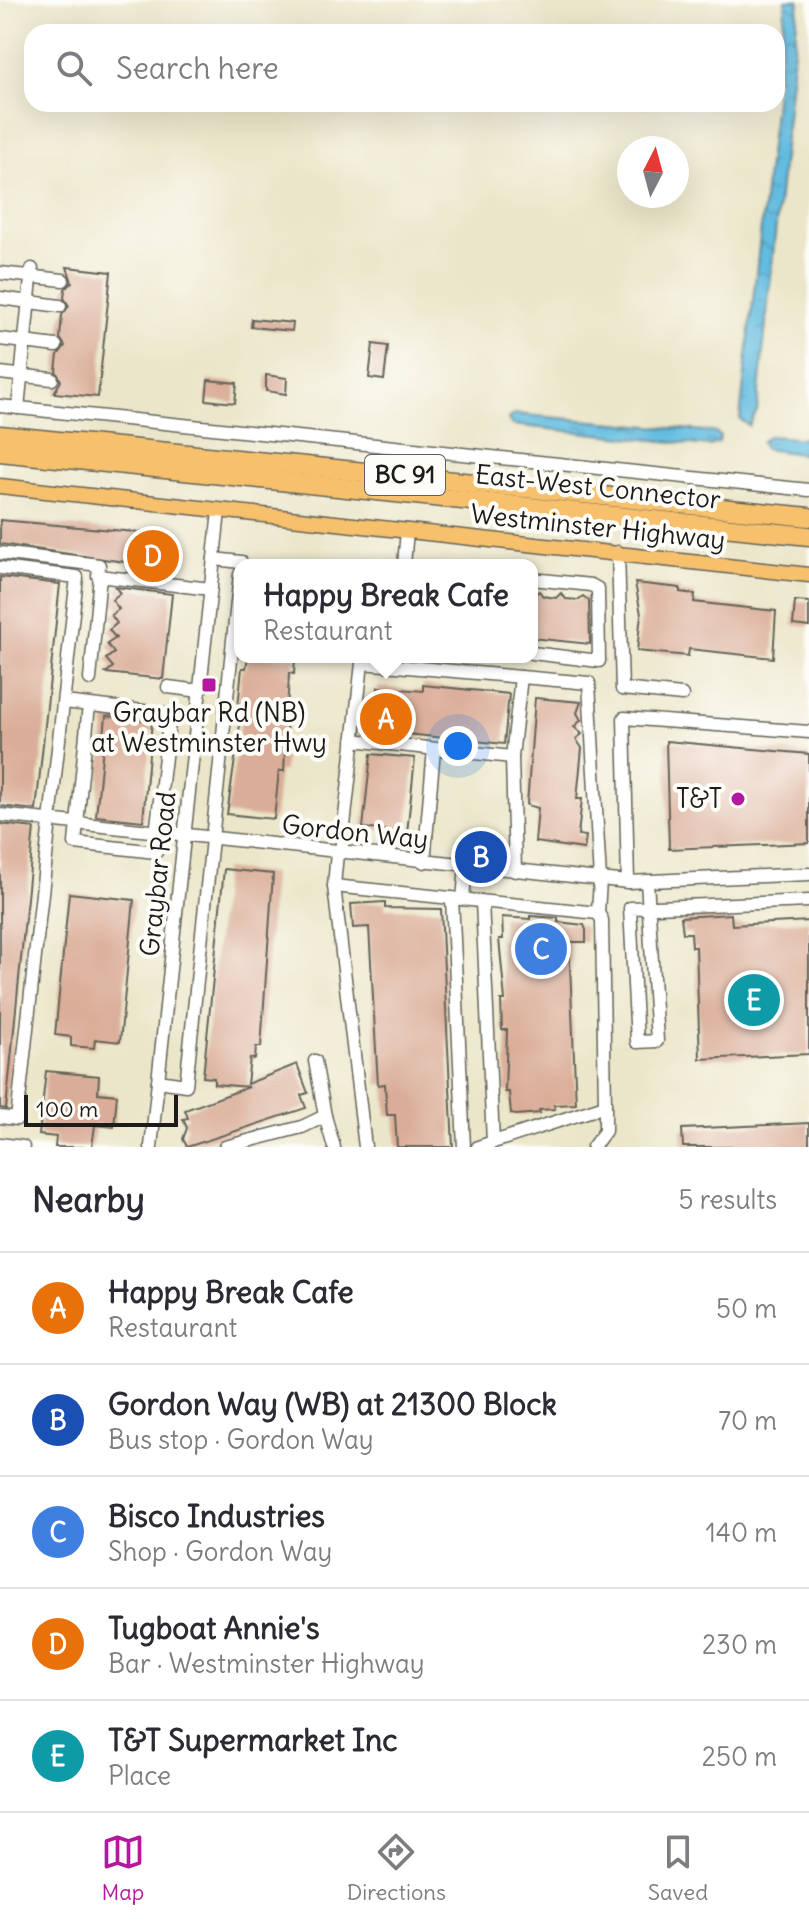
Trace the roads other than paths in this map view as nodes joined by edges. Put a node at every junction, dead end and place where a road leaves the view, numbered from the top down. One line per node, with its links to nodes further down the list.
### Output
1 (0, 273): 2 (street)
2 (32, 273): 3 (street); 5 (street)
3 (63, 280)
4 (0, 298): 5 (street)
5 (29, 302): 6 (street); 8 (street)
6 (60, 306)
7 (0, 339): 8 (street)
8 (25, 342): 9 (street); 11 (street)
9 (56, 346)
10 (0, 373): 11 (street)
11 (21, 375): 12 (street); 14 (street)
12 (52, 379)
13 (0, 406): 14 (street)
14 (18, 408): 18 (street)
15 (0, 435): 20 (highway, East-West Connector / BC 91)
16 (0, 452): 22 (highway, East-West Connector / BC 91)
17 (0, 486): 19 (main road, Westminster Highway)
18 (809, 490)
19 (219, 511): 21 (main road, Westminster Highway); 25 (street, Graybar Road)
20 (809, 517)
21 (407, 530): 23 (main road, Westminster Highway); 26 (street)
22 (809, 536)
23 (618, 552): 29 (main road, Westminster Highway); 39 (street)
24 (0, 553): 30 (street)
25 (214, 559): 27 (street); 32 (street, Graybar Road)
26 (405, 559)
27 (234, 561)
28 (0, 568): 40 (street)
29 (809, 575)
30 (100, 576): 32 (street); 36 (street)
31 (538, 580): 34 (street)
32 (211, 589): 38 (street, Graybar Road)
33 (234, 633): 51 (street)
34 (538, 654)
35 (521, 677): 43 (street); 45 (street); 59 (street)
36 (90, 679)
37 (168, 687): 38 (street)
38 (200, 691): 50 (street, Graybar Road)
39 (682, 695)
40 (64, 702): 41 (street); 47 (street)
41 (89, 705): 48 (street); 49 (street)
42 (809, 732): 61 (street)
43 (353, 740): 44 (street); 53 (street)
44 (434, 749): 45 (street); 54 (street)
45 (512, 757): 56 (street)
46 (0, 815): 47 (street, Gordon Way)
47 (51, 821): 48 (street, Gordon Way); 73 (street)
48 (77, 824): 49 (street, Gordon Way); 52 (street)
49 (156, 834): 50 (street, Gordon Way)
50 (184, 837): 51 (street, Gordon Way); 70 (street, Graybar Road)
51 (213, 840): 53 (street, Gordon Way); 70 (street)
52 (156, 852)
53 (339, 853): 54 (street, Gordon Way); 62 (street)
54 (424, 862): 55 (street, Gordon Way)
55 (466, 866): 56 (street, Gordon Way); 63 (street)
56 (515, 871): 59 (street, Gordon Way)
57 (809, 874): 58 (street, Gordon Way)
58 (737, 877): 60 (street, Gordon Way); 66 (street)
59 (600, 880): 61 (street, Gordon Way); 68 (street)
60 (647, 881): 61 (street, Gordon Way); 67 (street)
61 (628, 882)
62 (334, 886): 63 (street); 80 (street)
63 (458, 898): 64 (street); 81 (street)
64 (482, 901): 68 (street); 74 (street)
65 (809, 901): 66 (street)
66 (738, 904): 67 (street)
67 (649, 907): 67 (street)
68 (598, 913): 71 (street)
69 (315, 1061): 72 (street)
70 (158, 1081): 77 (street, Graybar Road)
71 (605, 1106): 74 (street); 83 (street)
72 (325, 1116): 78 (street); 79 (street)
73 (0, 1117)
74 (493, 1142): 82 (street)
75 (0, 1144): 76 (street)
76 (23, 1147)
77 (151, 1147)
78 (225, 1147)
79 (334, 1147)
80 (365, 1147)
81 (464, 1147)
82 (478, 1147)
83 (593, 1147)

